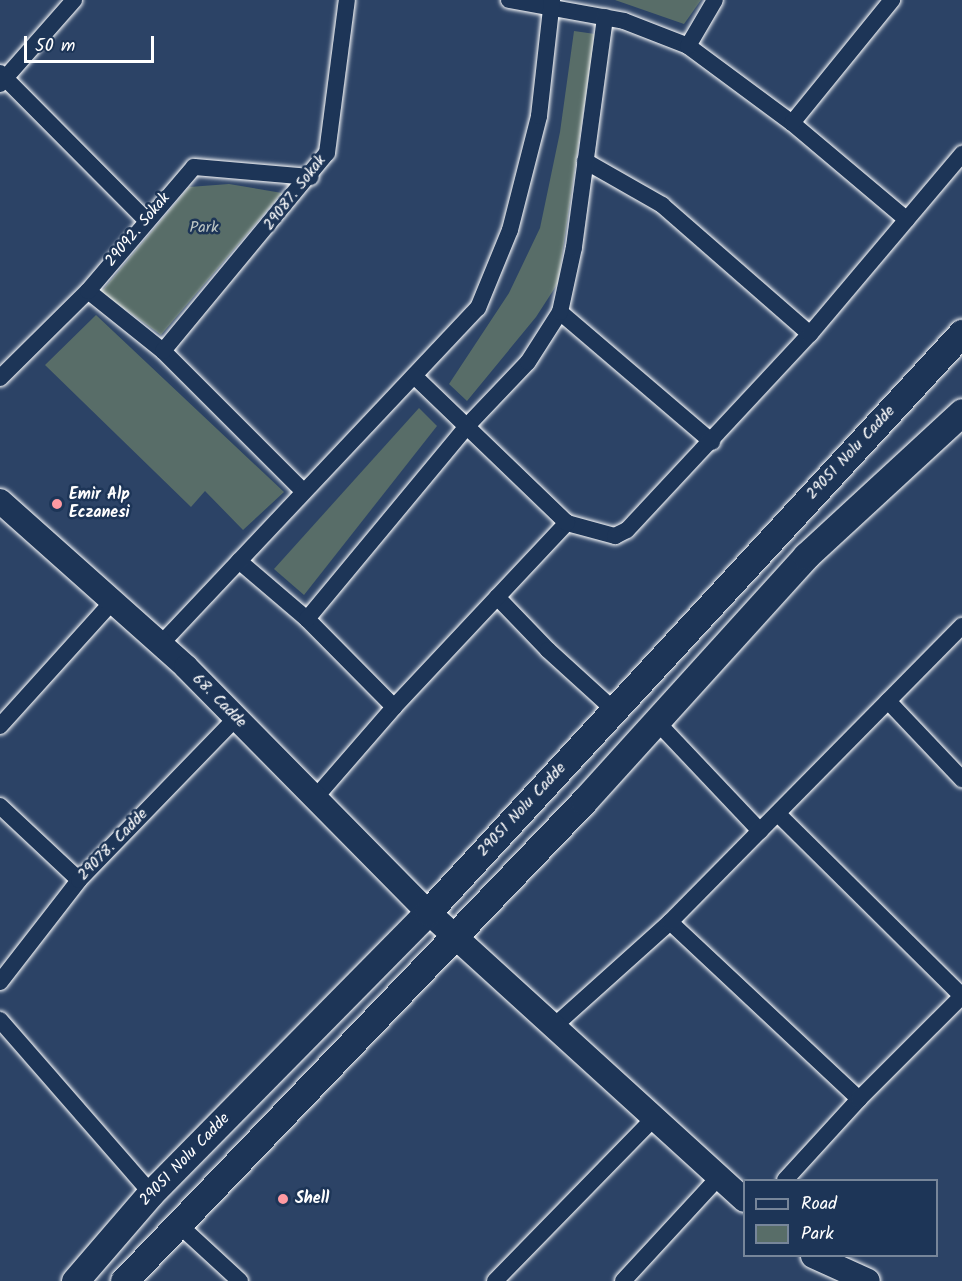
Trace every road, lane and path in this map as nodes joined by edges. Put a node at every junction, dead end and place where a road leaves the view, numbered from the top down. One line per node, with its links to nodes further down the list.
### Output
1 (74, 0): 9 (street)
2 (347, 0): 13 (street, 29087. Sokak)
3 (508, 0): 6 (street)
4 (715, 0): 8 (street)
5 (892, 0): 10 (street)
6 (552, 3): 7 (street); 21 (street)
7 (605, 17): 8 (street); 12 (street)
8 (688, 46): 10 (street)
9 (2, 78): 14 (street)
10 (792, 123): 15 (street)
11 (962, 154): 15 (street)
12 (585, 161): 17 (street); 19 (street)
13 (311, 177): 14 (street, 29092. Sokak); 20 (street, 29087. Sokak)
14 (146, 220): 16 (street, 29092. Sokak)
15 (907, 220): 19 (street)
16 (88, 291): 20 (street); 22 (street, 29092. Sokak)
17 (560, 312): 24 (street); 25 (street)
18 (962, 333): 37 (main road, 29051 Nolu Cadde)
19 (810, 334): 25 (street)
20 (163, 351): 26 (street)
21 (414, 376): 24 (street); 26 (street)
22 (0, 378)
23 (962, 411): 39 (main road)
24 (467, 426): 28 (street); 32 (street)
25 (712, 442): 28 (street)
26 (304, 492): 29 (street)
27 (0, 501): 31 (street, 68. Cadde)
28 (567, 523): 30 (street)
29 (239, 561): 32 (street); 34 (street)
30 (497, 597): 36 (street); 37 (street)
31 (112, 603): 34 (street, 68. Cadde); 40 (street)
32 (307, 619): 36 (street)
33 (962, 626): 35 (street)
34 (160, 645): 38 (street, 68. Cadde)
35 (888, 701): 41 (street); 44 (street)
36 (394, 707): 42 (street)
37 (614, 710): 47 (main road, 29051 Nolu Cadde)
38 (236, 718): 42 (street, 68. Cadde); 46 (street, 29078. Cadde)
39 (657, 722): 45 (street); 49 (main road)
40 (0, 726)
41 (962, 779)
42 (315, 798): 47 (street, 68. Cadde)
43 (0, 806): 46 (street)
44 (778, 814): 45 (street); 51 (street)
45 (760, 831): 48 (street)
46 (79, 880): 50 (street, 29078. Cadde)
47 (428, 912): 49 (street, 68. Cadde); 58 (main road, 29051 Nolu Cadde)
48 (670, 922): 53 (street); 54 (street)
49 (455, 936): 53 (street, 68. Cadde); 60 (main road)
50 (0, 982)
51 (962, 996): 54 (street)
52 (0, 1020): 58 (street)
53 (552, 1028): 55 (street, 68. Cadde)
54 (859, 1099): 57 (street)
55 (655, 1117): 56 (street, 68. Cadde); 66 (street)
56 (719, 1177): 59 (street, 68. Cadde); 67 (street)
57 (786, 1179)
58 (151, 1193): 63 (main road, 29051 Nolu Cadde)
59 (743, 1199)
60 (178, 1224): 64 (main road); 65 (street)
61 (814, 1257): 62 (street)
62 (835, 1274): 68 (street)
63 (75, 1281)
64 (124, 1281)
65 (240, 1281)
66 (495, 1281)
67 (622, 1281)
68 (868, 1281)

